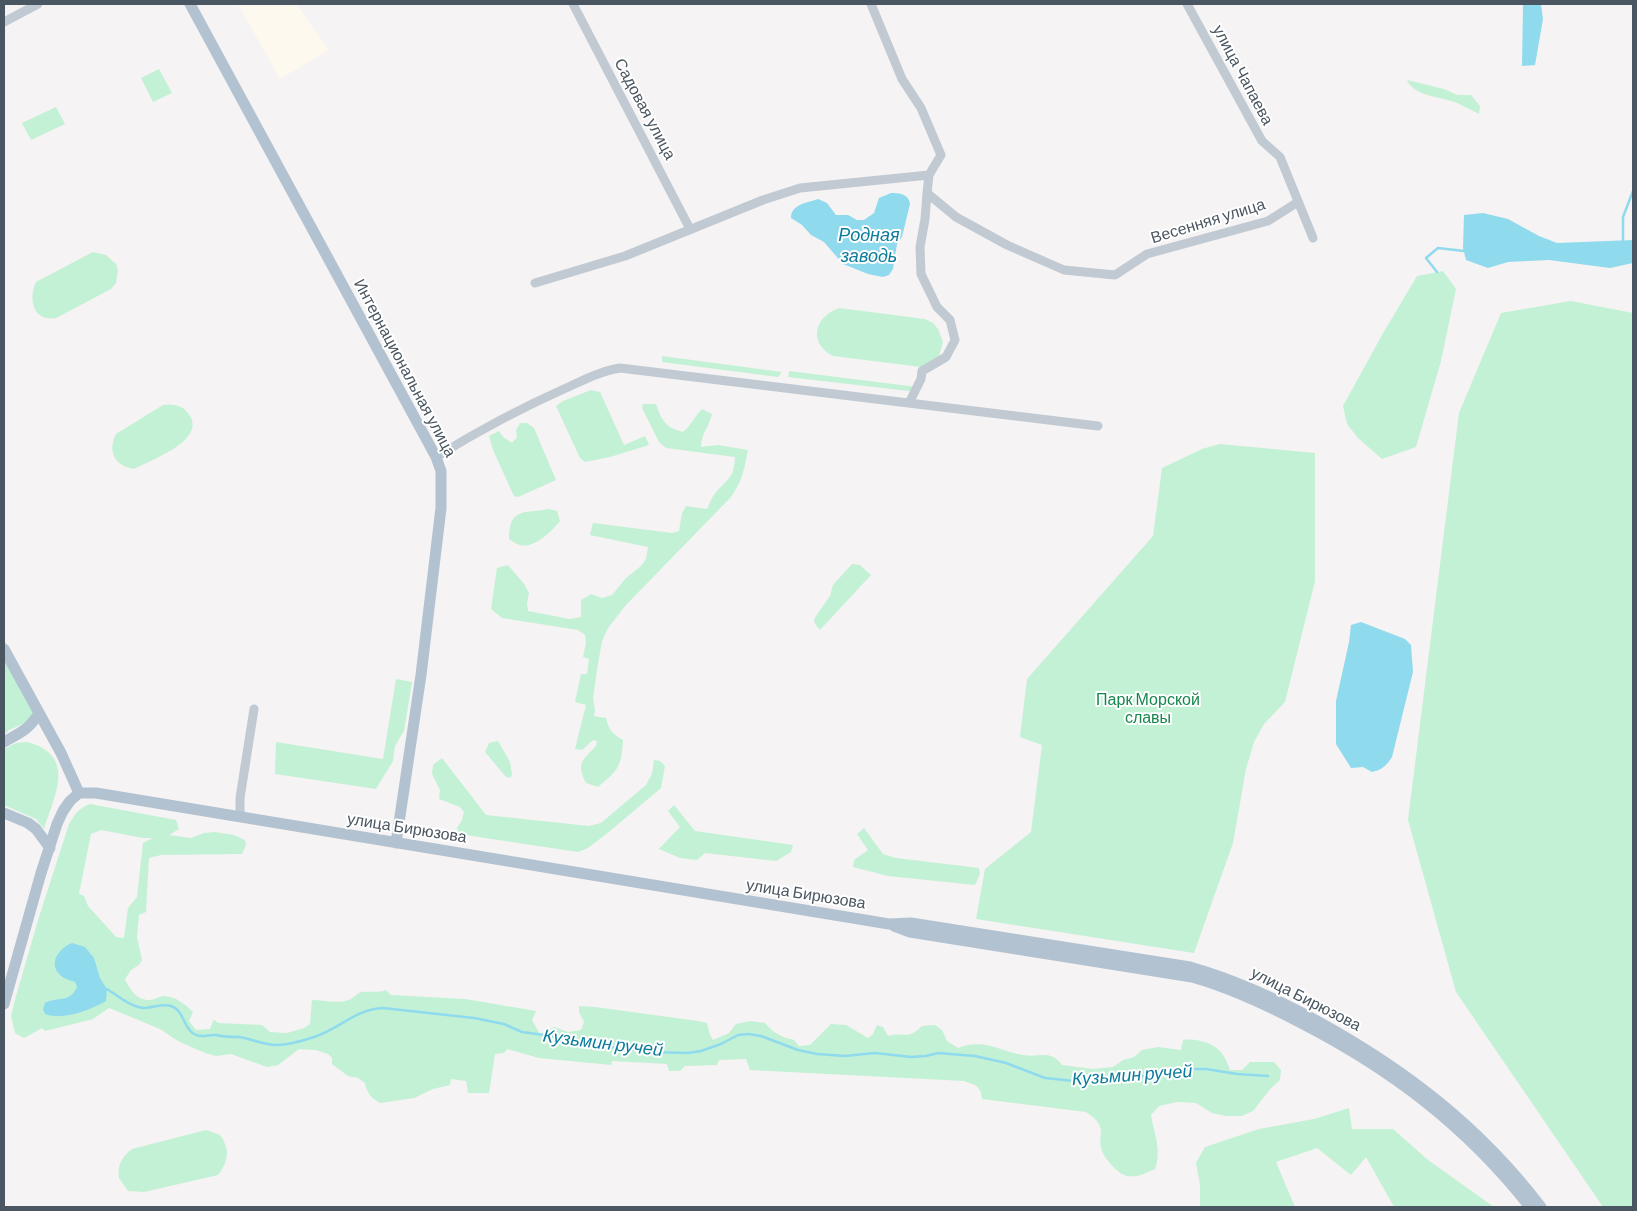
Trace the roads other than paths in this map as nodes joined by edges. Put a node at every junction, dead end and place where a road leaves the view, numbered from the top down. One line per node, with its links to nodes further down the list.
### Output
1 (38, 4): 6 (street)
2 (190, 4): 15 (main road, Интернациональная улица)
3 (573, 4): 10 (street, Садовая улица)
4 (871, 4): 7 (street)
5 (1187, 4): 9 (street, улица Чапаева)
6 (4, 22)
7 (929, 175): 8 (street); 10 (street)
8 (928, 193): 9 (street, Весенняя улица); 13 (street)
9 (1298, 202): 11 (street, улица Чапаева)
10 (690, 229): 12 (street)
11 (1313, 238)
12 (535, 283)
13 (909, 403): 14 (street); 15 (street)
14 (1098, 426)
15 (436, 458): 23 (main road, Интернациональная улица)
16 (4, 649): 18 (main road)
17 (254, 709): 22 (street)
18 (39, 714): 19 (main road); 20 (main road)
19 (4, 742)
20 (79, 793): 22 (main road, улица Бирюзова); 24 (main road)
21 (4, 813): 24 (main road)
22 (240, 817): 23 (main road, улица Бирюзова)
23 (396, 843): 25 (main road, улица Бирюзова)
24 (50, 848): 26 (main road)
25 (889, 924): 27 (main road, улица Бирюзова); 28 (main road, улица Бирюзова)
26 (4, 1004)
27 (1530, 1207)
28 (1541, 1207)

